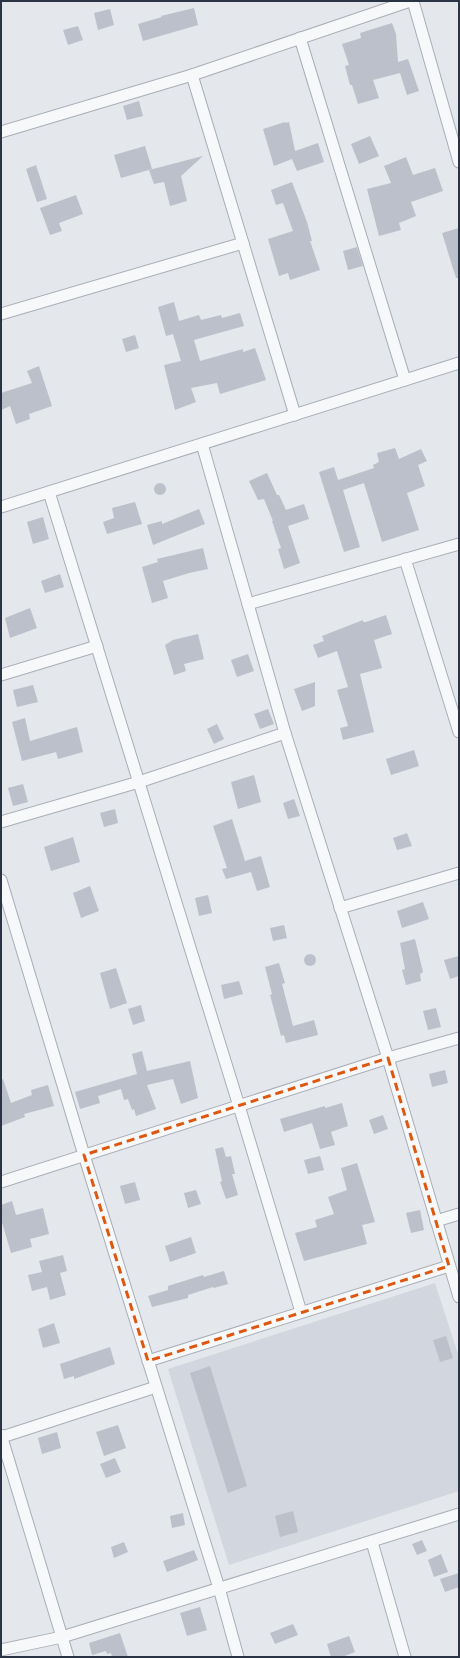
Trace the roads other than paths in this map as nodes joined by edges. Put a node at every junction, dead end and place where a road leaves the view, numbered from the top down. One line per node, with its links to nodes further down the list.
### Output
1 (412, 1): 2 (street); 5 (street)
2 (300, 38): 3 (street); 9 (street)
3 (192, 75): 4 (street); 6 (street)
4 (1, 132)
5 (459, 162)
6 (243, 243): 7 (street); 10 (street)
7 (1, 314)
8 (459, 363): 9 (street)
9 (404, 380): 10 (street)
10 (295, 415): 11 (street)
11 (202, 444): 12 (street); 16 (street)
12 (50, 492): 13 (street); 17 (street)
13 (1, 507)
14 (459, 544): 15 (street)
15 (405, 559): 16 (street); 19 (street)
16 (248, 604): 20 (street)
17 (97, 646): 18 (street); 21 (street)
18 (1, 676)
19 (459, 732)
20 (285, 733): 21 (street); 25 (street)
21 (139, 782): 22 (street); 28 (street)
22 (1, 822)
23 (459, 873): 25 (street)
24 (1, 880): 29 (street)
25 (340, 908): 27 (street)
26 (459, 1038): 27 (street)
27 (388, 1058): 28 (street); 32 (street)
28 (239, 1106): 29 (street); 35 (street)
29 (84, 1155): 30 (street); 36 (street)
30 (1, 1182)
31 (459, 1214): 32 (street)
32 (436, 1221): 33 (street)
33 (449, 1266): 34 (street); 35 (street)
34 (459, 1297)
35 (301, 1312): 36 (street)
36 (148, 1361): 37 (street)
37 (156, 1387): 38 (street); 41 (street)
38 (1, 1436): 42 (street)
39 (459, 1514): 40 (street)
40 (372, 1542): 41 (street); 46 (street)
41 (219, 1588): 42 (street); 45 (street)
42 (62, 1637): 43 (street); 44 (street)
43 (1, 1650)
44 (68, 1657)
45 (238, 1657)
46 (405, 1657)

